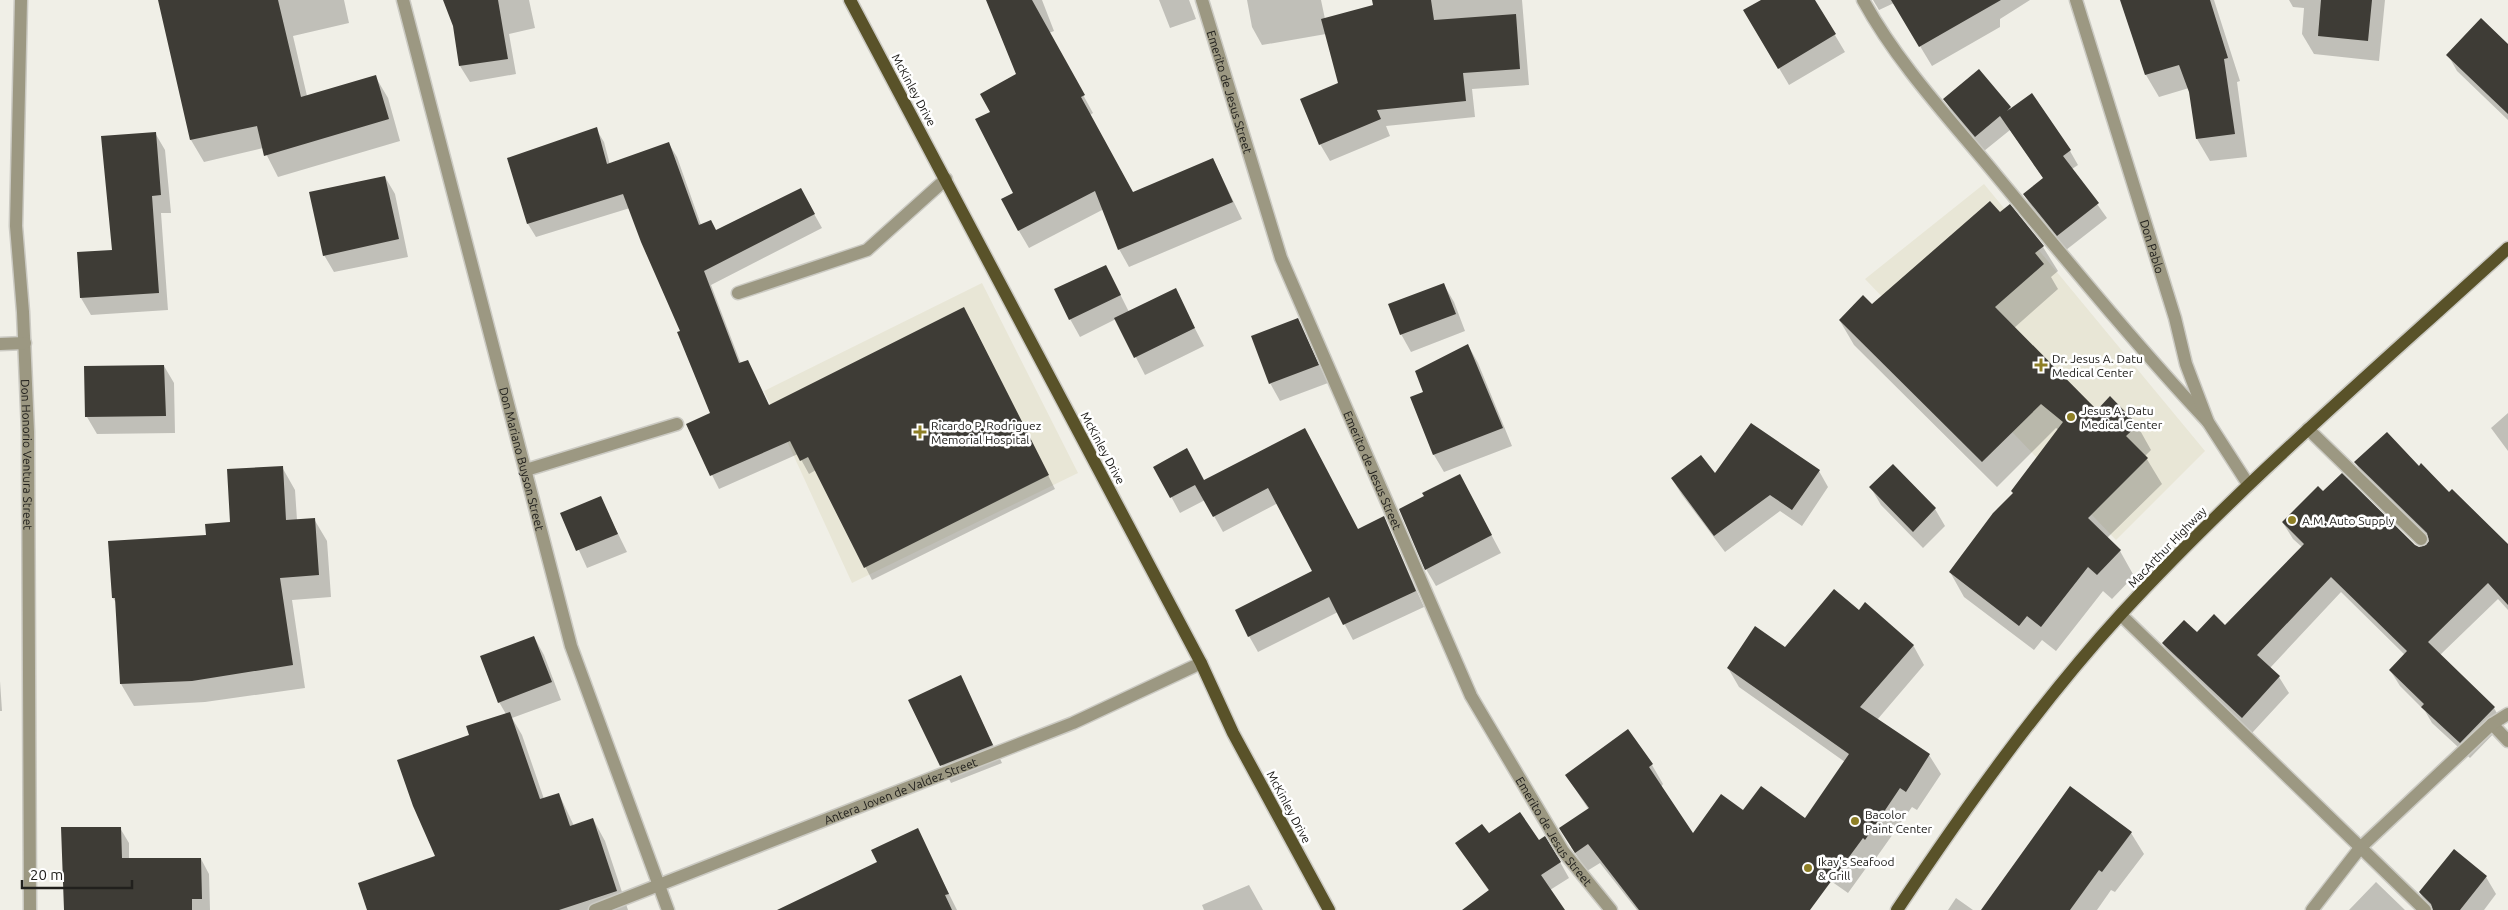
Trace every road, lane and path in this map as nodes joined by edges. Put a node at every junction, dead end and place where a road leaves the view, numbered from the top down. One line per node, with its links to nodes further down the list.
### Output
1 (22, 0): 10 (street, Don Honorio Ventura Street)
2 (403, 0): 15 (street, Don Mariano Buyson Street)
3 (851, 0): 7 (main road, McKinley Drive)
4 (1202, 0): 29 (street, Emerito de Jesus Street)
5 (1863, 0): 12 (street)
6 (2076, 0): 12 (street, Don Pablo)
7 (946, 179): 9 (street); 19 (main road, McKinley Drive)
8 (2508, 248): 14 (main road, MacArthur Highway)
9 (738, 293)
10 (25, 343): 11 (street); 25 (street, Don Honorio Ventura Street)
11 (0, 344)
12 (2208, 422): 16 (street, Don Pablo)
13 (677, 424): 15 (street)
14 (2308, 428): 16 (main road, MacArthur Highway); 17 (street)
15 (526, 470): 24 (street, Don Mariano Buyson Street)
16 (2248, 484): 18 (main road, MacArthur Highway)
17 (2421, 539)
18 (2121, 615): 23 (street); 30 (main road, MacArthur Highway)
19 (1201, 663): 24 (street, Antera Joven de Valdez Street); 28 (main road, McKinley Drive)
20 (2508, 714): 21 (street)
21 (2492, 724): 22 (street); 23 (street)
22 (2508, 741)
23 (2360, 848): 31 (street); 32 (street)
24 (658, 884): 26 (street, Antera Joven de Valdez Street); 27 (street, Don Mariano Buyson Street)
25 (30, 910)
26 (595, 910)
27 (668, 910)
28 (1329, 910)
29 (1611, 910)
30 (1897, 910)
31 (2312, 910)
32 (2424, 910)

